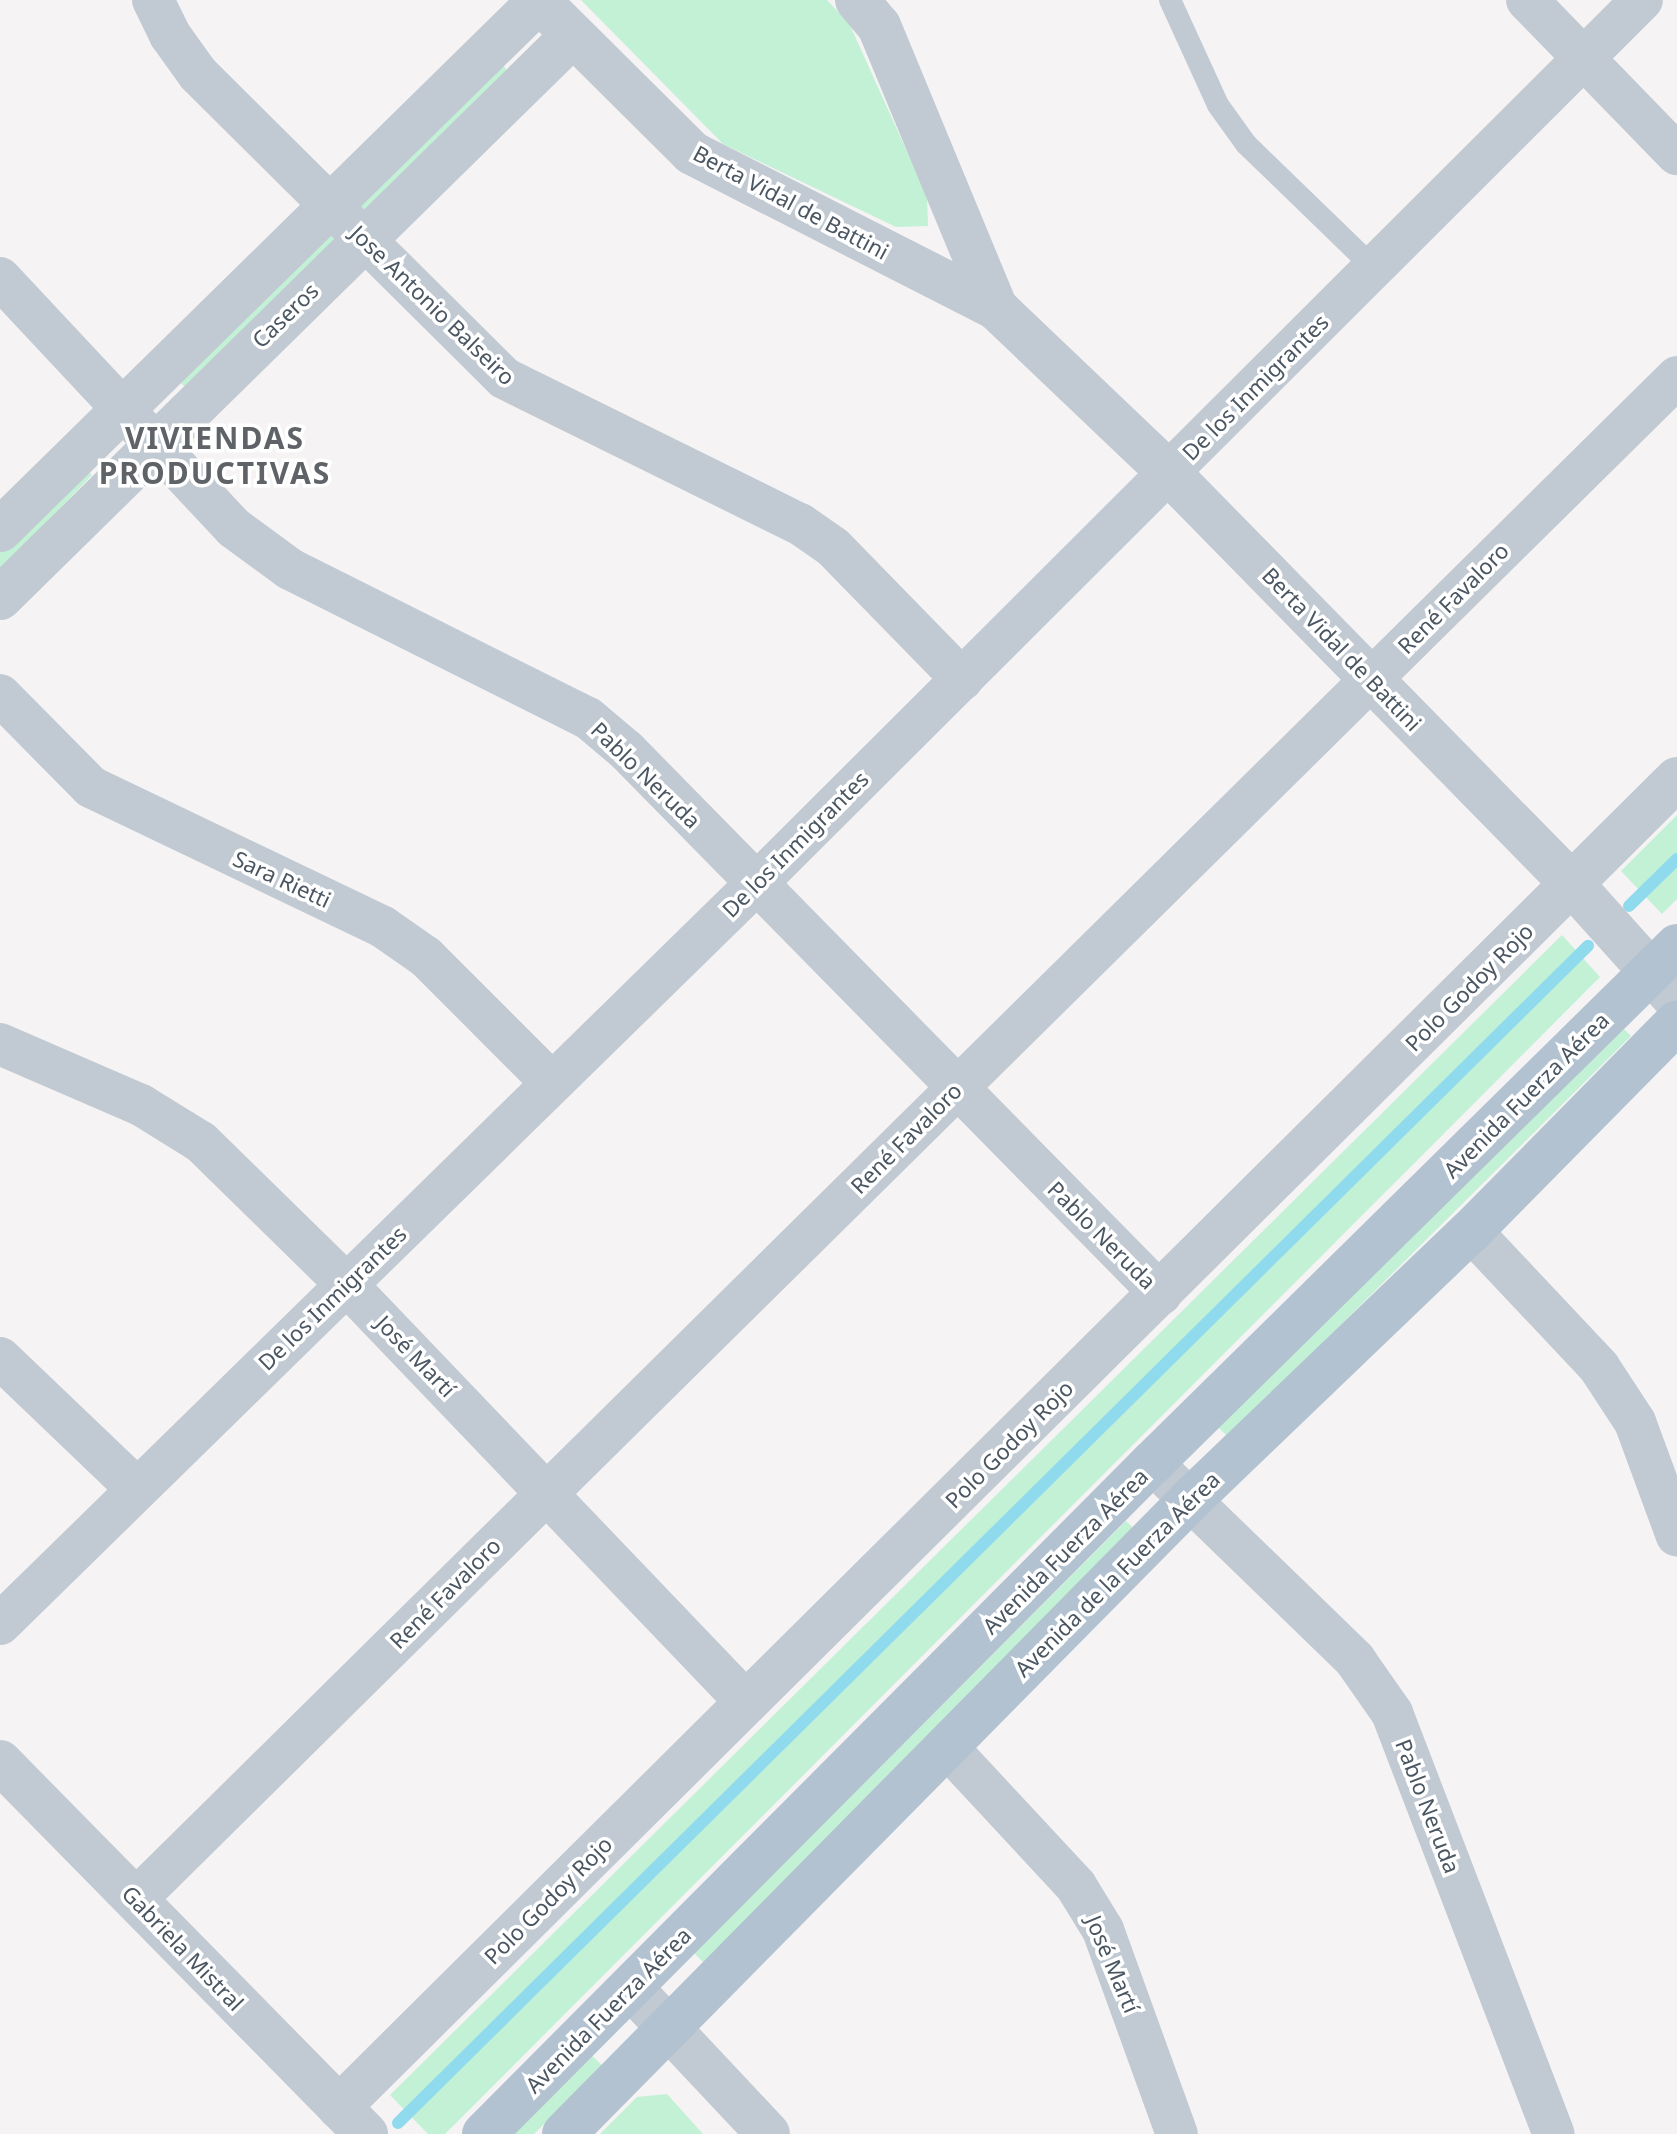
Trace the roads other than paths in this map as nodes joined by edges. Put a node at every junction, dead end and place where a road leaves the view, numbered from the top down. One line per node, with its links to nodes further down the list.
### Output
1 (153, 0): 10 (street, Jose Antonio Balseiro)
2 (857, 0): 14 (street, Berta Vidal de Battini)
3 (1170, 0): 12 (lane)
4 (1527, 0): 8 (street)
5 (1642, 0): 8 (street, De los Inmigrantes)
6 (539, 1): 7 (street, Berta Vidal de Battini); 10 (street)
7 (572, 36): 11 (street, Caseros); 14 (street, Berta Vidal de Battini)
8 (1584, 58): 9 (street); 12 (street, De los Inmigrantes)
9 (1677, 154)
10 (329, 204): 11 (street, Jose Antonio Balseiro); 16 (street)
11 (364, 238): 17 (street, Caseros); 21 (street, Jose Antonio Balseiro)
12 (1374, 268): 18 (street, De los Inmigrantes)
13 (0, 278): 16 (street, Pablo Neruda)
14 (996, 308): 18 (street, Berta Vidal de Battini)
15 (1677, 377): 22 (street, René Favaloro)
16 (120, 408): 17 (street, Pablo Neruda); 19 (street)
17 (154, 443): 20 (street, Caseros); 26 (street, Pablo Neruda)
18 (1169, 473): 21 (street, De los Inmigrantes); 22 (street, Berta Vidal de Battini)
19 (0, 530)
20 (0, 598)
21 (962, 679): 26 (street, De los Inmigrantes)
22 (1371, 679): 25 (street, Berta Vidal de Battini); 31 (street, René Favaloro)
23 (0, 695): 30 (street, Sara Rietti)
24 (1677, 779): 25 (street, Polo Godoy Rojo)
25 (1572, 884): 27 (street, Berta Vidal de Battini); 34 (street, Polo Godoy Rojo)
26 (755, 885): 30 (street, De los Inmigrantes); 31 (street, Pablo Neruda)
27 (1668, 973): 36 (main road, Avenida Fuerza Aérea)
28 (1677, 1022): 32 (main road, Avenida de la Fuerza Aérea)
29 (0, 1044): 33 (street, José Martí)
30 (552, 1083): 33 (street, De los Inmigrantes)
31 (957, 1088): 34 (street, Pablo Neruda); 38 (street, René Favaloro)
32 (1471, 1231): 39 (main road, Avenida de la Fuerza Aérea); 40 (street)
33 (346, 1284): 37 (street, De los Inmigrantes); 38 (street, José Martí)
34 (1161, 1294): 42 (street, Polo Godoy Rojo)
35 (0, 1358): 37 (street)
36 (1152, 1463): 39 (street, Pablo Neruda); 46 (main road, Avenida Fuerza Aérea)
37 (137, 1489): 41 (street, De los Inmigrantes)
38 (547, 1493): 42 (street, José Martí); 45 (street, René Favaloro)
39 (1190, 1500): 43 (main road, Avenida de la Fuerza Aérea); 53 (street, Pablo Neruda)
40 (1677, 1536)
41 (0, 1624)
42 (747, 1703): 48 (street, Polo Godoy Rojo)
43 (946, 1746): 47 (main road, Avenida de la Fuerza Aérea); 52 (street, José Martí)
44 (0, 1762): 45 (street, Gabriela Mistral)
45 (136, 1899): 48 (street, Gabriela Mistral)
46 (631, 1988): 47 (street); 49 (main road, Avenida Fuerza Aérea)
47 (670, 2027): 50 (main road, Avenida de la Fuerza Aérea); 51 (street)
48 (352, 2120)
49 (484, 2134)
50 (564, 2134)
51 (768, 2134)
52 (1177, 2134)
53 (1554, 2134)

